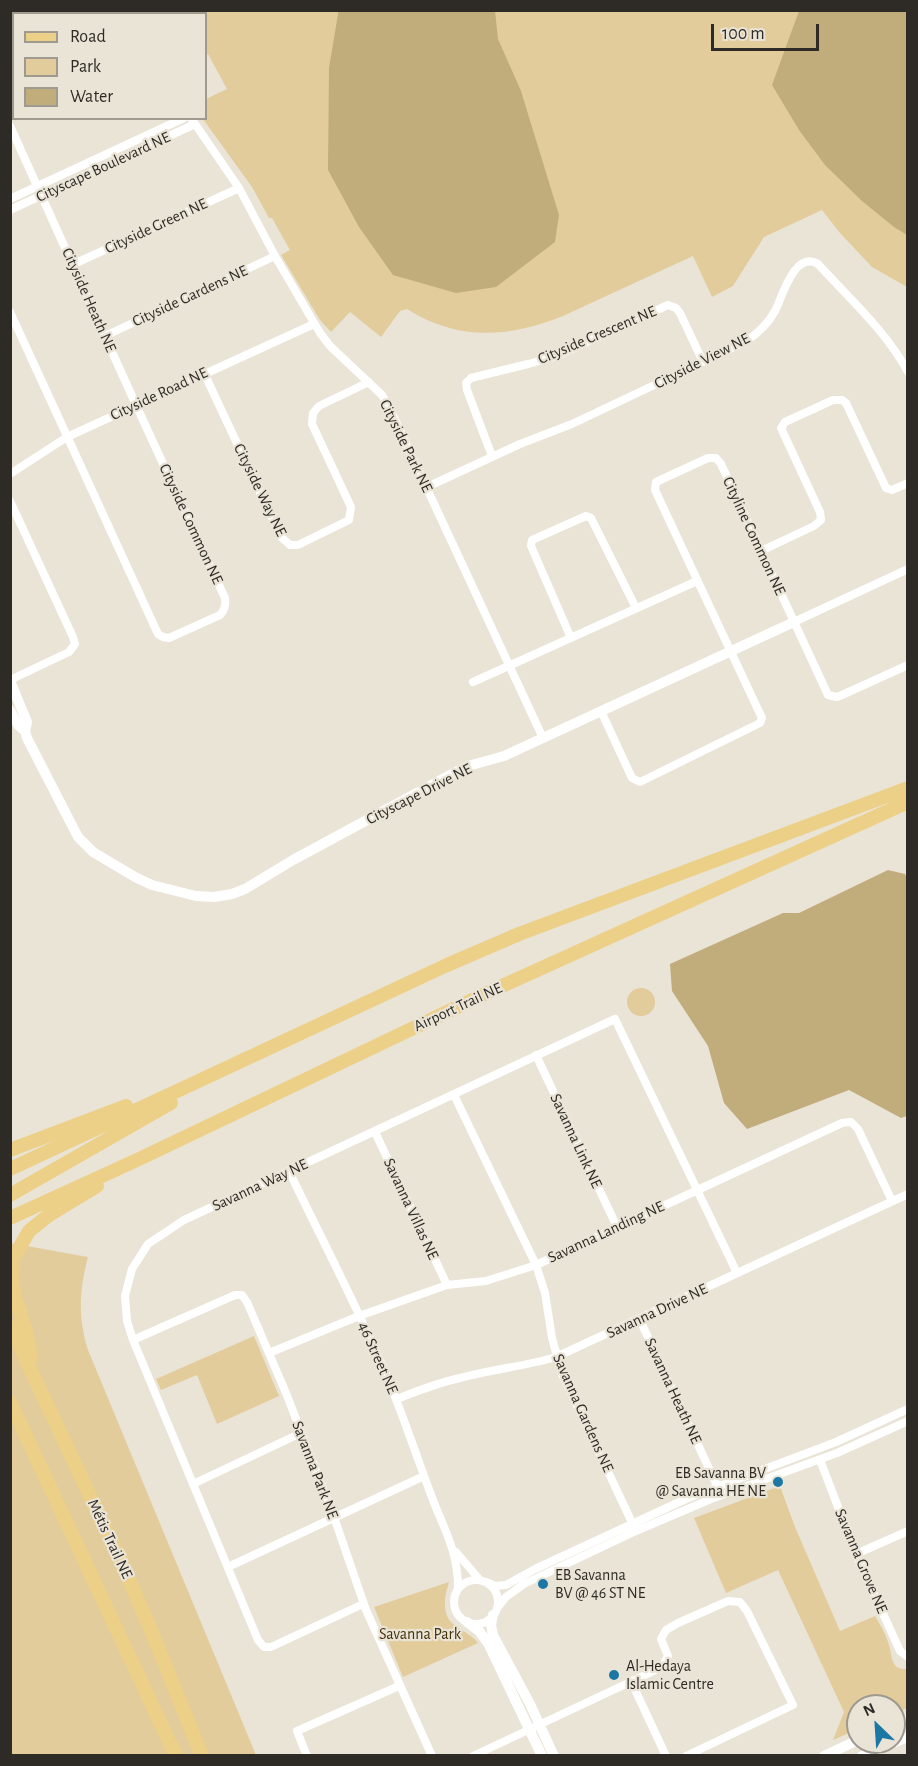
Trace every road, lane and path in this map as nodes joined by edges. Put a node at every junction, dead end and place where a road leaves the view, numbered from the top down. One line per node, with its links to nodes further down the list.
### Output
1 (180, 120): 5 (street, Cityscape Boulevard NE)
2 (193, 121): 4 (street, Cityside Park NE); 5 (street, Cityscape Boulevard NE)
3 (10, 126): 5 (street, Cityside Heath NE)
4 (239, 188): 8 (street, Cityside Park NE); 9 (street, Cityside Green NE)
5 (41, 191): 6 (street, Cityscape Boulevard NE); 7 (street, Cityscape Boulevard NE); 9 (street, Cityside Heath NE)
6 (10, 199)
7 (10, 210)
8 (275, 256): 11 (street, Cityside Park NE); 12 (street, Cityside Gardens NE)
9 (74, 264): 12 (street, Cityside Heath NE)
10 (10, 312): 18 (street, Cityside Common NE)
11 (314, 324): 15 (street, Cityside Road NE); 16 (street, Cityside Park NE)
12 (105, 336): 17 (street, Cityside Heath NE)
13 (703, 362): 14 (street, Cityside View NE); 19 (street, Cityside View NE); 19 (street, Cityside Crescent NE)
14 (906, 367)
15 (204, 373): 16 (street, Cityside Way NE); 17 (street, Cityside Road NE)
16 (369, 382): 22 (street, Cityside Park NE)
17 (136, 405): 18 (street, Cityside Road NE); 18 (street, Cityside Common NE)
18 (67, 437): 20 (street, Cityside Road NE)
19 (492, 456): 22 (street, Cityside View NE)
20 (10, 474)
21 (908, 483): 24 (street)
22 (427, 487): 32 (street, Cityside Park NE)
23 (10, 501): 33 (street)
24 (761, 551): 26 (street, Cityline Common NE); 28 (street, Cityline Common NE)
25 (908, 569): 28 (street, Cityscape Drive NE)
26 (697, 581): 27 (street); 30 (street)
27 (636, 608): 29 (street); 29 (street)
28 (794, 622): 30 (street, Cityscape Drive NE); 31 (street, Cityline Common NE)
29 (571, 638): 32 (street)
30 (730, 651): 36 (street, Cityscape Drive NE); 36 (street)
31 (908, 665)
32 (509, 666): 34 (street); 38 (street, Cityside Park NE)
33 (10, 680): 37 (street, Cityscape Drive NE)
34 (473, 682)
35 (10, 710): 37 (street, Cityscape Drive NE)
36 (601, 711): 38 (street, Cityscape Drive NE)
37 (25, 731): 38 (street, Cityscape Drive NE)
38 (543, 738)
39 (908, 788): 41 (main road)
40 (908, 801): 46 (main road, Airport Trail NE)
41 (256, 1055): 45 (main road); 47 (main road); 51 (main road)
42 (536, 1055): 43 (street, Savanna Way NE); 49 (street, Savanna Way NE); 54 (street, Savanna Link NE)
43 (454, 1095): 44 (street, Savanna Way NE); 55 (street, Savanna Gardens NE)
44 (375, 1132): 48 (street, Savanna Way NE); 57 (street, Savanna Villas NE)
45 (10, 1150)
46 (136, 1160): 53 (main road, Airport Trail NE); 65 (main road)
47 (10, 1169)
48 (289, 1171): 58 (street, 46 Street NE); 61 (street, Savanna Way NE)
49 (697, 1190): 52 (street, Savanna Landing NE); 54 (street, Savanna Landing NE); 56 (street, Savanna Way NE)
50 (908, 1194): 52 (street, Savanna Drive NE)
51 (10, 1195)
52 (892, 1201): 56 (street, Savanna Drive NE)
53 (10, 1218)
54 (617, 1227): 55 (street, Savanna Landing NE)
55 (536, 1265): 57 (street, Savanna Landing NE); 64 (street, Savanna Gardens NE)
56 (737, 1273): 59 (street, Savanna Drive NE)
57 (447, 1285): 58 (street, Savanna Landing NE)
58 (359, 1316): 63 (street, Savanna Landing NE); 66 (street, 46 Street NE)
59 (640, 1320): 64 (street, Savanna Drive NE); 75 (street, Savanna Heath NE)
60 (10, 1326): 65 (main road, Métis Trail NE)
61 (133, 1340): 63 (street, Savanna Park NE); 74 (street, Savanna Way NE)
62 (10, 1346): 65 (main road)
63 (269, 1353): 71 (street, Savanna Park NE)
64 (556, 1357): 66 (street, Savanna Drive NE); 78 (street, Savanna Gardens NE)
65 (35, 1379): 96 (main road, Métis Trail NE)
66 (397, 1400): 73 (street, 46 Street NE)
67 (10, 1402): 84 (main road, Métis Trail NE)
68 (908, 1409): 75 (street)
69 (10, 1420): 84 (main road)
70 (908, 1421): 72 (street)
71 (301, 1433): 74 (street); 77 (street, Savanna Park NE)
72 (820, 1460): 76 (street); 81 (street, Savanna Grove NE)
73 (424, 1476): 77 (street); 80 (street, 46 Street NE)
74 (193, 1484): 82 (street, Savanna Way NE)
75 (717, 1486): 76 (street, Savanna Heath NE); 78 (street)
76 (722, 1496): 78 (street)
77 (334, 1517): 82 (street); 86 (street, Savanna Park NE)
78 (634, 1527): 83 (street); 87 (street)
79 (908, 1531): 81 (street)
80 (454, 1550): 83 (street, 46 Street NE); 85 (street, 46 Street NE)
81 (856, 1554): 89 (street, Savanna Grove NE)
82 (228, 1567): 86 (street, Savanna Way NE)
83 (482, 1580): 85 (street); 87 (street)
84 (97, 1587): 95 (main road, Métis Trail NE)
85 (459, 1587): 88 (street)
86 (363, 1604): 91 (street, Savanna Park NE)
87 (495, 1612): 88 (street); 92 (street)
88 (467, 1623): 92 (street)
89 (908, 1657)
90 (631, 1681): 92 (street); 102 (street); 103 (street)
91 (399, 1686): 97 (street); 98 (street, Savanna Park NE)
92 (535, 1727): 99 (street); 100 (street); 101 (street)
93 (908, 1737): 105 (street)
94 (846, 1746): 104 (street)
95 (176, 1755)
96 (202, 1755)
97 (307, 1755)
98 (432, 1755)
99 (473, 1755)
100 (542, 1755)
101 (554, 1755)
102 (666, 1755)
103 (686, 1755)
104 (824, 1755)
105 (864, 1755)

